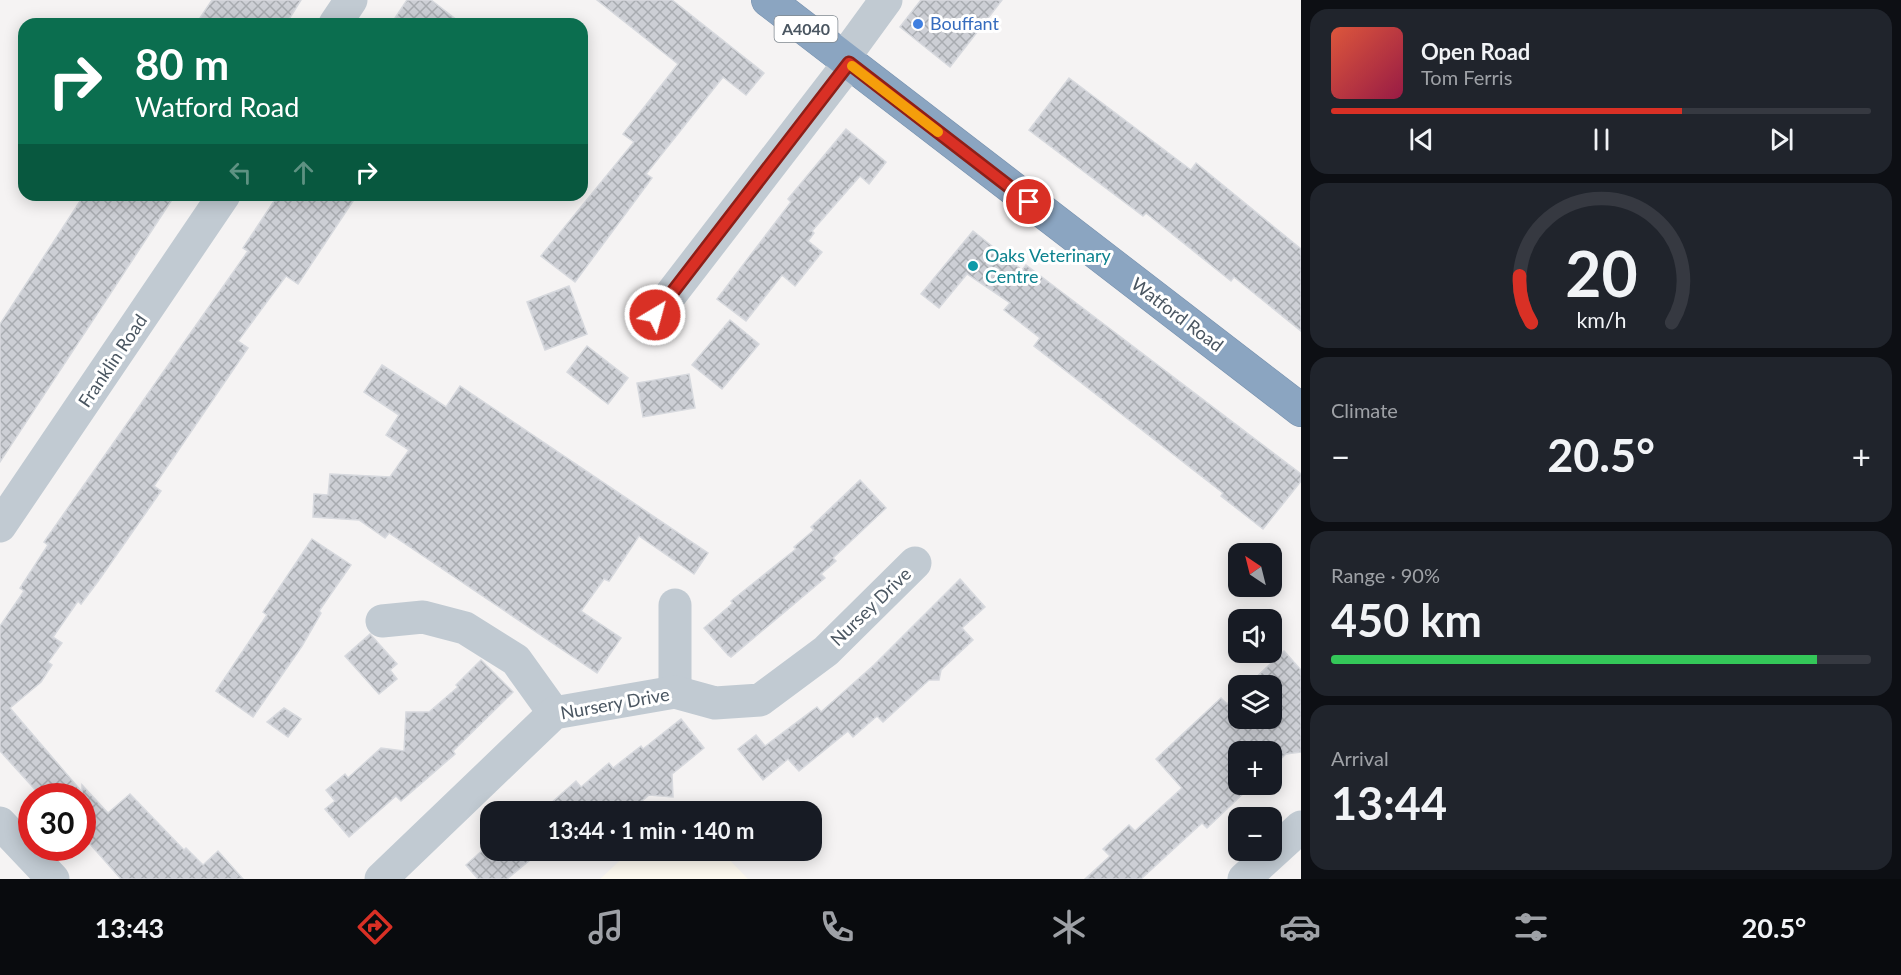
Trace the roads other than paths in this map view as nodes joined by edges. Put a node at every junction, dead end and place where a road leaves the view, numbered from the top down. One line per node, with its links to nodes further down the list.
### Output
1 (351, 0): 4 (street)
2 (768, 0): 5 (highway, Watford Road / A4040)
3 (886, 0): 5 (street)
4 (339, 18)
5 (846, 61): 7 (street); 8 (highway, Watford Road / A4040)
6 (220, 201): 9 (street, Franklin Road)
7 (655, 315)
8 (1301, 410)
9 (0, 526)
10 (915, 563): 13 (street, Nursey Drive)
11 (675, 605): 14 (street)
12 (382, 621): 15 (street)
13 (826, 651): 14 (street, Nursery Drive)
14 (675, 692): 15 (street, Nursery Drive)
15 (554, 713): 19 (street, Nursery Drive)
16 (0, 823): 18 (street)
17 (1301, 827): 20 (street)
18 (53, 879)
19 (381, 879)
20 (1244, 879)

